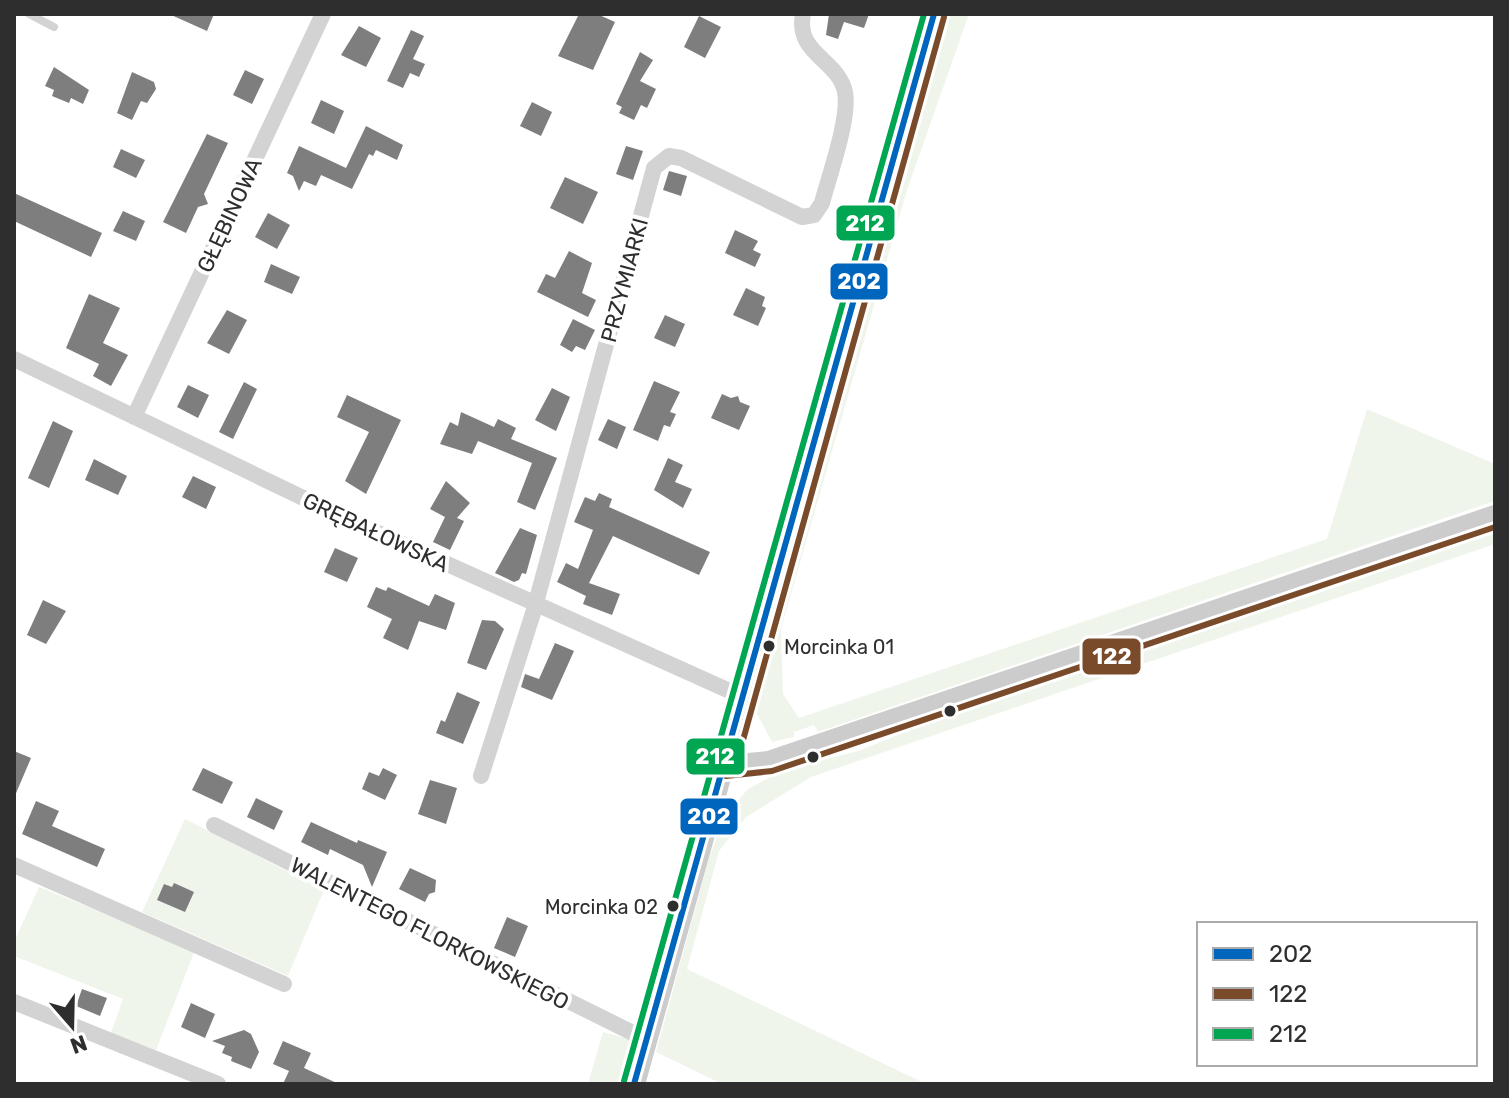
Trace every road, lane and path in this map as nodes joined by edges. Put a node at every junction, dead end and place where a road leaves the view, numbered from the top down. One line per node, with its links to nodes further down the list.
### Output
1 (29, 14): 5 (lane)
2 (323, 14): 7 (street, GŁĘBINOWA)
3 (803, 14): 9 (street, PRZYMIARKI)
4 (934, 14): 10 (main road)
5 (54, 27)
6 (14, 359): 7 (street, GRĘBAŁOWSKA)
7 (134, 417): 9 (street, GRĘBAŁOWSKA)
8 (1495, 516): 11 (main road)
9 (535, 605): 10 (street, GRĘBAŁOWSKA); 12 (street, PRZYMIARKI)
10 (743, 697): 11 (main road)
11 (725, 766): 17 (main road)
12 (481, 776)
13 (214, 825): 17 (street, WALENTEGO FLORKOWSKIEGO)
14 (14, 865): 15 (street)
15 (284, 984)
16 (14, 1002): 18 (street)
17 (647, 1040): 19 (main road)
18 (218, 1084)
19 (634, 1084)

